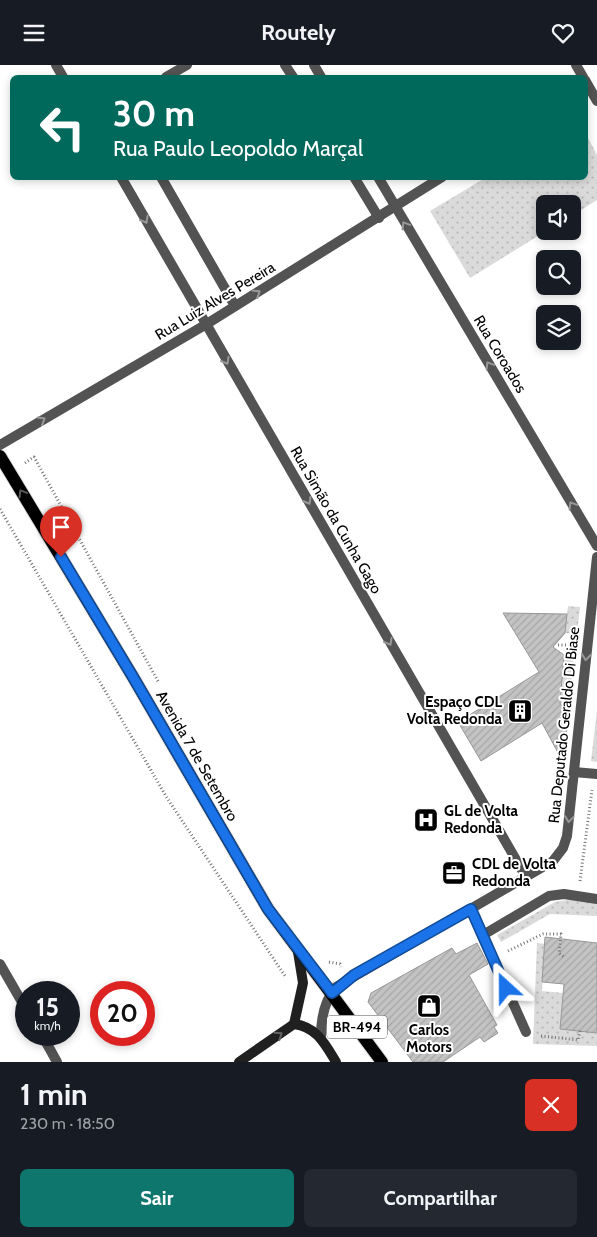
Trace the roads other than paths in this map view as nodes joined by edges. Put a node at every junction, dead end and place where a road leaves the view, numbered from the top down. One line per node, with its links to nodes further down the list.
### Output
1 (187, 65): 2 (street)
2 (170, 75)
3 (588, 85): 4 (street)
4 (597, 101)
5 (122, 180): 13 (street, Rua Simão da Cunha Gago, one-way to 13)
6 (163, 180): 12 (street)
7 (356, 180): 11 (street)
8 (380, 180): 10 (street, Rua Coroados)
9 (437, 180): 10 (street, Rua Luiz Alves Pereira)
10 (394, 206): 11 (street, Rua Luiz Alves Pereira); 16 (street, Rua Coroados, one-way to 10)
11 (379, 218): 12 (street, Rua Luiz Alves Pereira, one-way to 11)
12 (235, 307): 13 (street, Rua Luiz Alves Pereira)
13 (205, 325): 14 (street, Rua Luiz Alves Pereira, one-way to 13); 20 (street, Rua Simão da Cunha Gago, one-way to 20)
14 (0, 445)
15 (0, 457): 24 (main road, Avenida 7 de Setembro, one-way to 15)
16 (597, 546)
17 (597, 557): 18 (street, Rua Deputado Geraldo Di Biase, one-way to 18)
18 (574, 772): 19 (street); 20 (street, Rua Deputado Geraldo Di Biase, one-way to 20)
19 (597, 774)
20 (526, 877): 22 (street, Rua Deputado Geraldo Di Biase)
21 (597, 899): 23 (street)
22 (471, 909): 23 (street); 27 (street, Rua Deputado Geraldo Di Biase)
23 (483, 935): 29 (street)
24 (298, 951): 27 (main road, Avenida 7 de Setembro); 28 (street)
25 (0, 964): 26 (street)
26 (15, 990)
27 (332, 993): 30 (street); 35 (main road, Avenida 7 de Setembro / BR-494)
28 (294, 1024): 30 (street); 33 (street, one-way to 28)
29 (526, 1032)
30 (321, 1036): 34 (street, BR-494)
31 (48, 1046): 32 (street)
32 (57, 1062)
33 (238, 1062)
34 (336, 1062)
35 (382, 1062)

